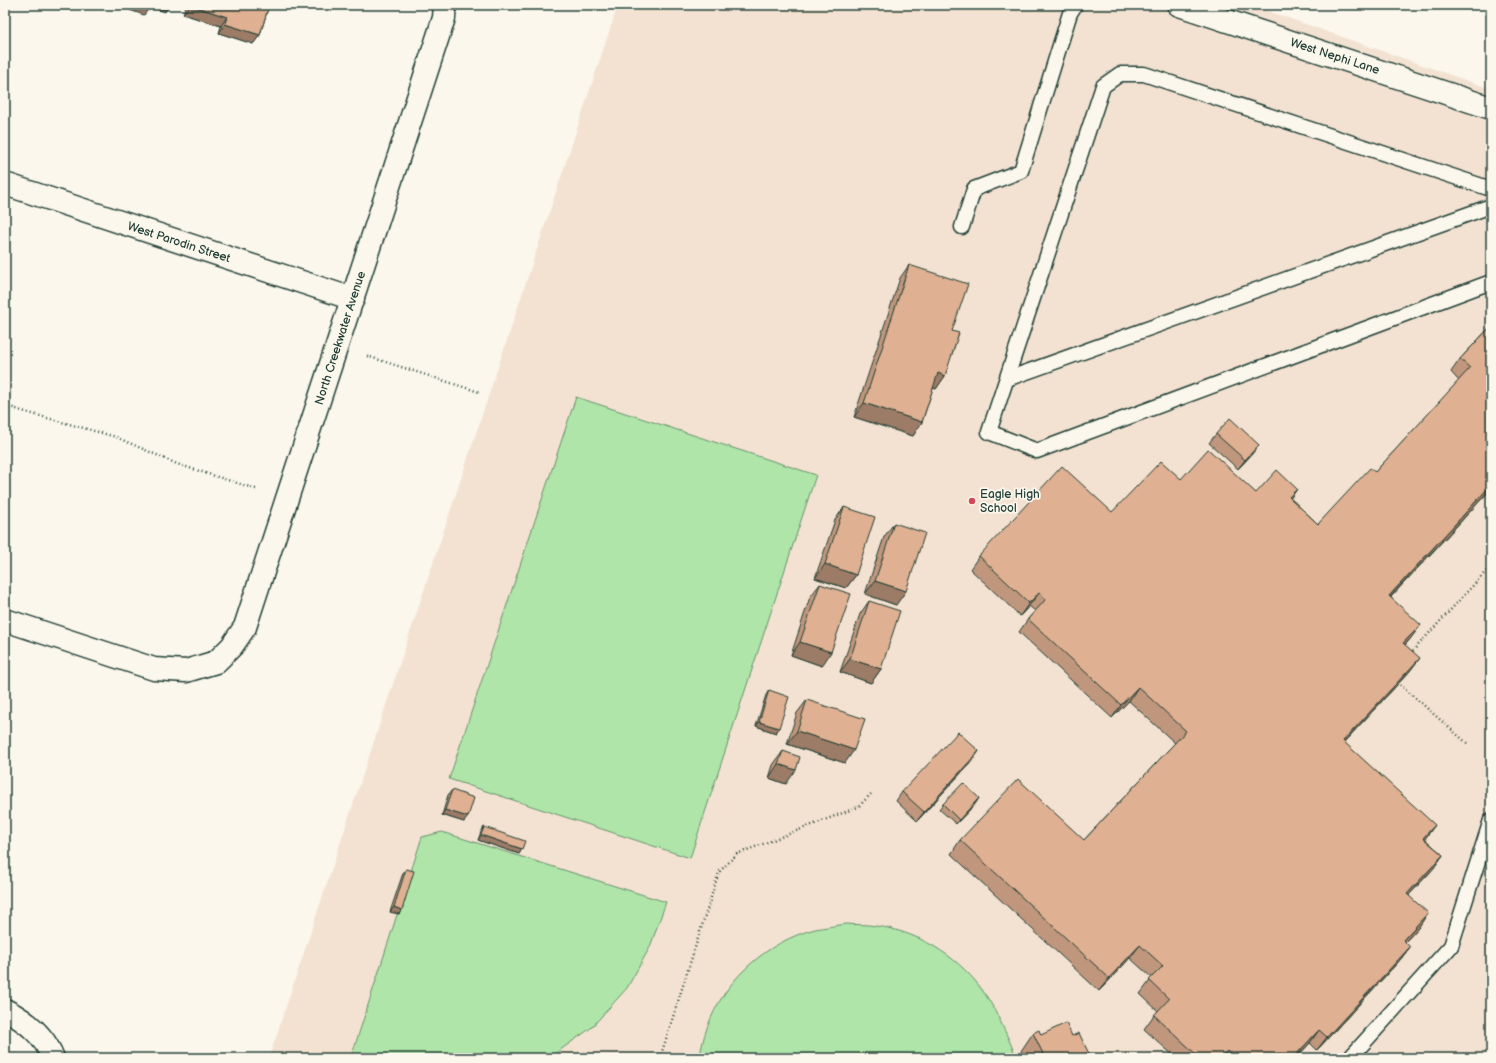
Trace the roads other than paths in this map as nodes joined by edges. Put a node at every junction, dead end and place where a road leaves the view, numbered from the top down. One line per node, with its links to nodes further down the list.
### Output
1 (445, 5): 10 (street, North Creekwater Avenue)
2 (1074, 5): 8 (lane)
3 (1179, 5): 4 (street, West Nephi Lane)
4 (1491, 108)
5 (5, 184): 10 (street, West Parodin Street)
6 (1491, 189): 11 (lane)
7 (1491, 206): 11 (lane)
8 (962, 227)
9 (1491, 282): 11 (lane)
10 (353, 299): 12 (street, North Creekwater Avenue)
11 (1007, 379)
12 (5, 620)
13 (1491, 820): 16 (lane)
14 (5, 1010): 15 (street)
15 (52, 1054)
16 (1350, 1058)

